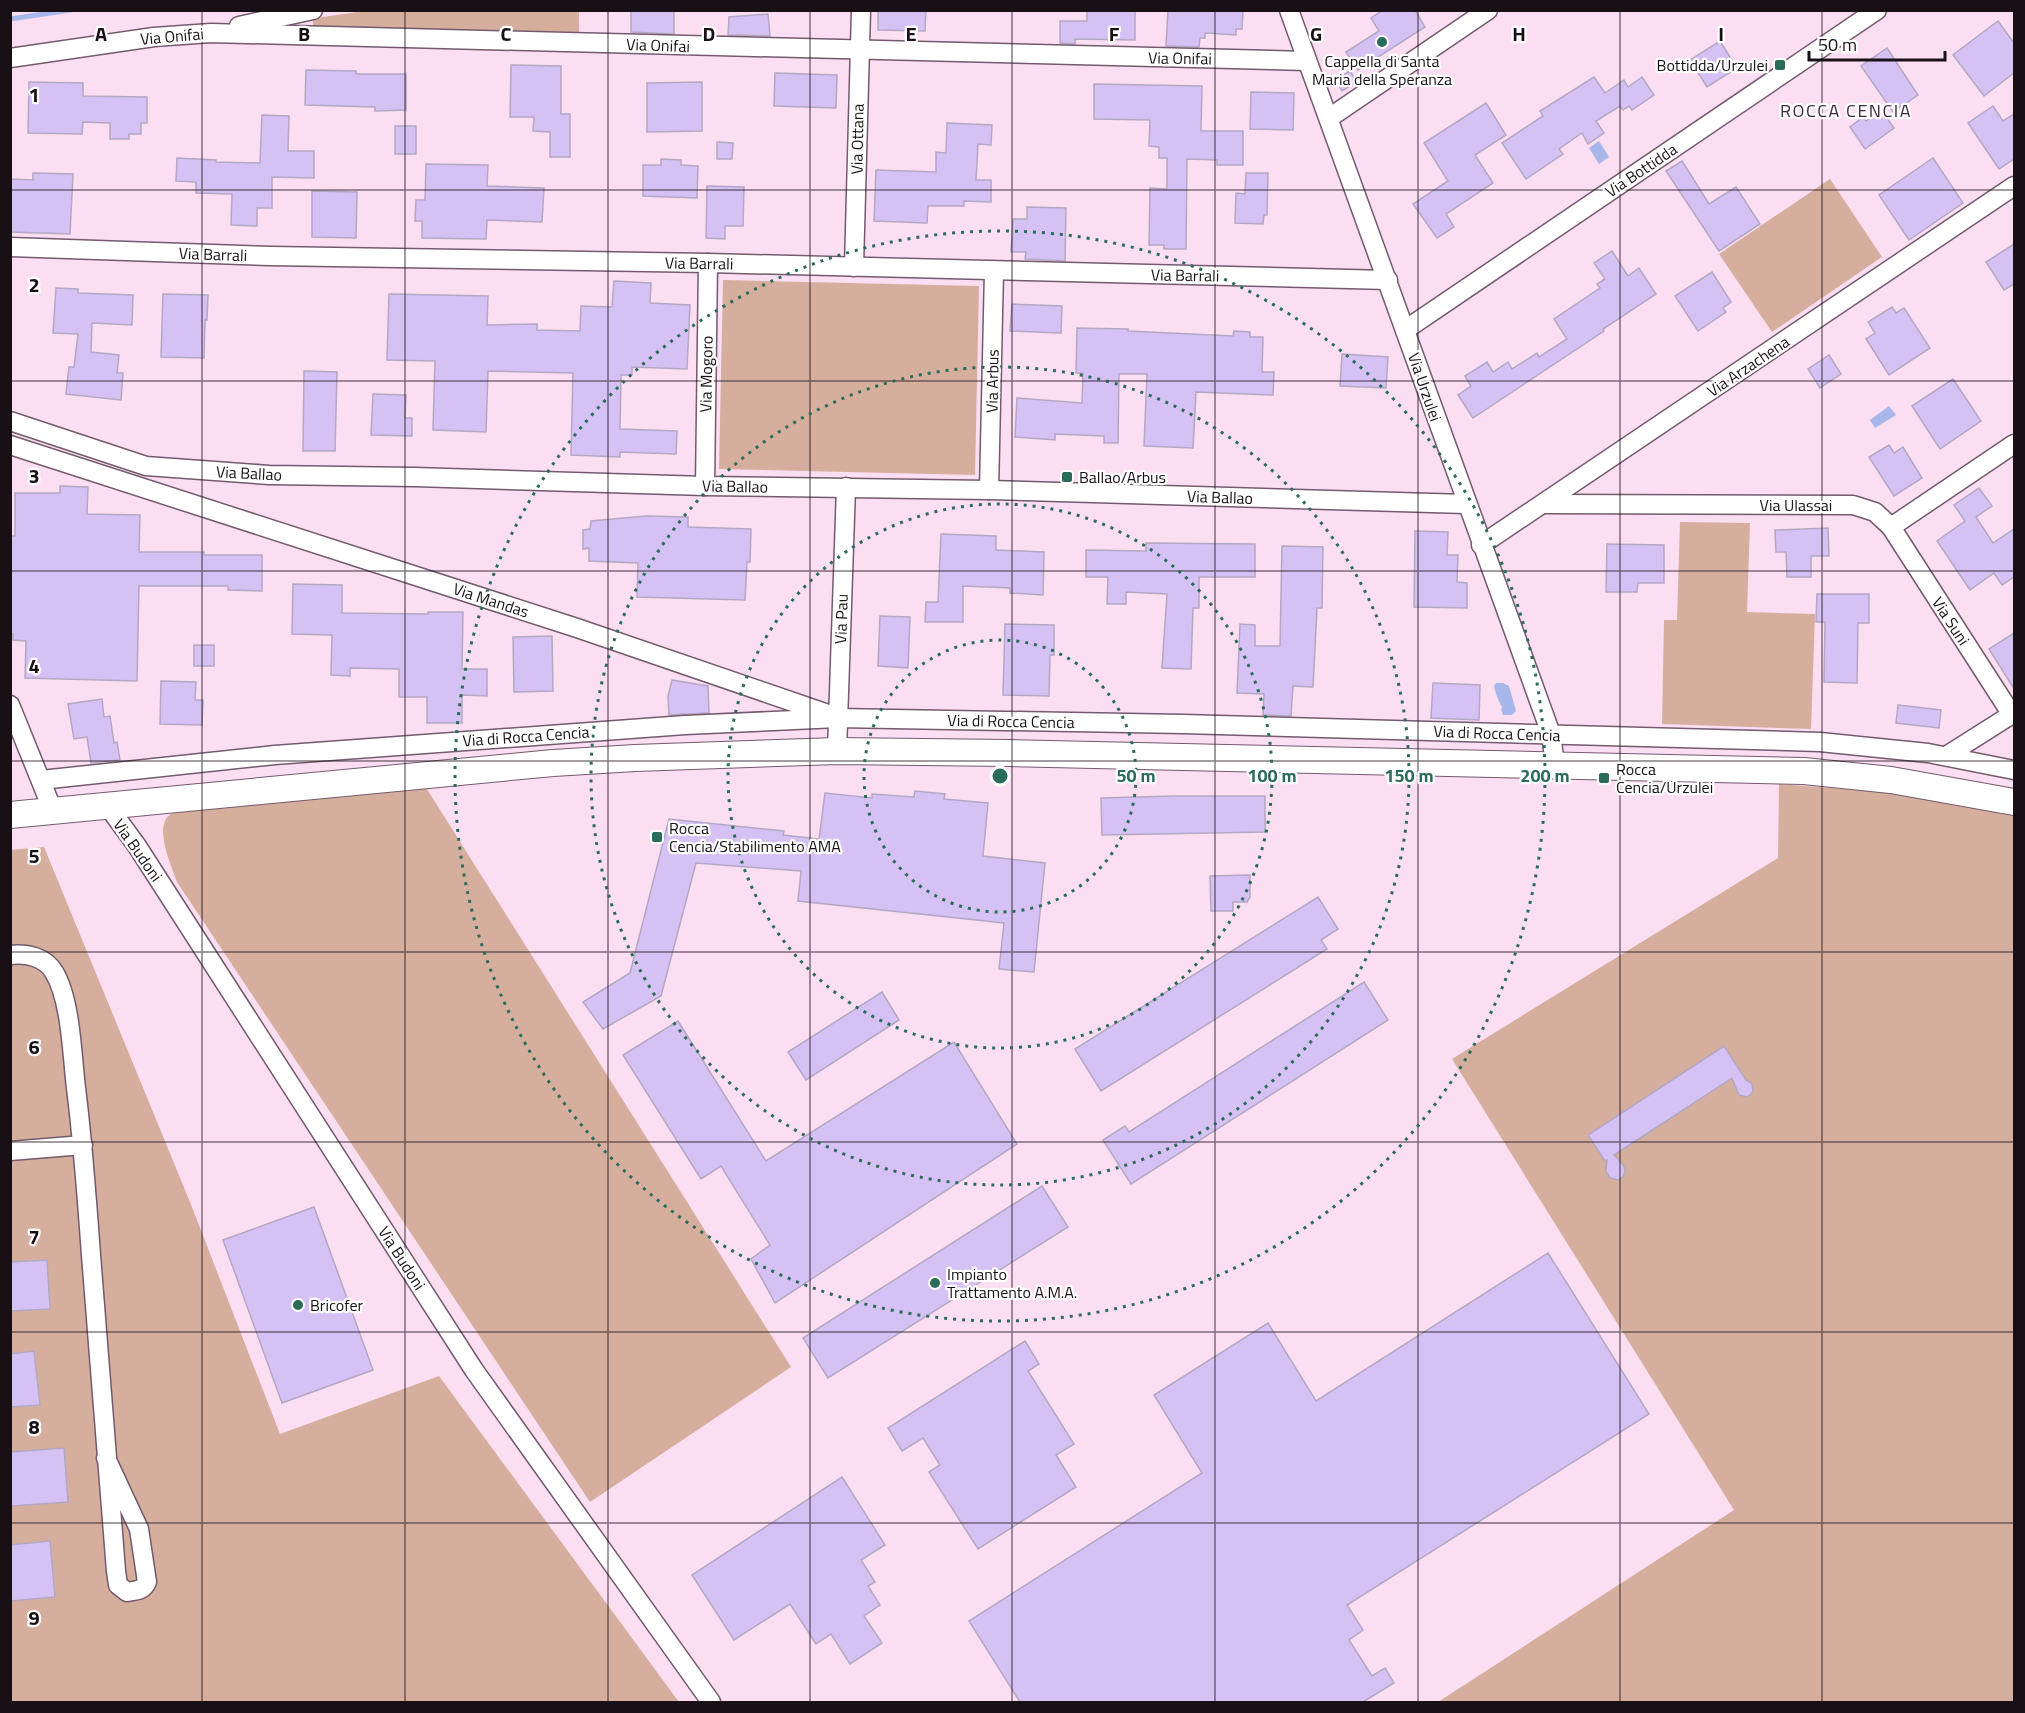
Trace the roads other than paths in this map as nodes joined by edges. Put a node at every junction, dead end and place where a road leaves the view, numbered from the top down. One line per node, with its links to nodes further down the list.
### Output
1 (314, 10): 6 (street)
2 (861, 10): 7 (street, Via Ottana)
3 (1289, 10): 9 (street, Via Urzulei)
4 (1488, 10): 10 (street)
5 (1877, 10): 17 (street, Via Bottidda)
6 (211, 33): 7 (street, Via Onifai); 8 (street, Via Onifai)
7 (859, 50): 9 (street, Via Onifai); 14 (street, Via Ottana)
8 (10, 57)
9 (1307, 61): 10 (street, Via Urzulei)
10 (1329, 118): 16 (street, Via Urzulei)
11 (2014, 186): 31 (street, Via Arzachena)
12 (10, 247): 13 (street, Via Barrali)
13 (708, 262): 14 (street, Via Barrali); 27 (street, Via Mogoro)
14 (854, 267): 15 (street, Via Barrali)
15 (994, 271): 16 (street, Via Barrali); 29 (street, Via Arbus)
16 (1388, 280): 17 (street, Via Urzulei)
17 (1405, 330): 30 (street, Via Urzulei)
18 (10, 421): 19 (street, Via Ballao)
19 (39, 431): 22 (street); 23 (street, Via Ballao)
20 (2014, 444): 32 (street)
21 (10, 445): 22 (street, Via Mandas)
22 (33, 452): 25 (street, Via Mandas)
23 (103, 452): 24 (street, Via Ballao); 25 (street)
24 (146, 466): 26 (street); 27 (street, Via Ballao)
25 (97, 472): 26 (street, Via Mandas)
26 (141, 486): 36 (street, Via Mandas)
27 (705, 486): 28 (street, Via Ballao)
28 (846, 487): 29 (street, Via Ballao); 36 (street, Via Pau)
29 (989, 490): 30 (street, Via Ballao)
30 (1466, 504): 33 (street, Via Urzulei)
31 (1545, 504): 32 (street, Via Ulassai); 33 (street, Via Arzachena)
32 (1890, 527): 35 (street, Via Suni)
33 (1481, 545): 38 (street, Via Urzulei)
34 (10, 705): 44 (street)
35 (2013, 714): 41 (street)
36 (838, 718): 37 (street, Via di Rocca Cencia); 39 (street, Via Pau); 44 (street, Via di Rocca Cencia)
37 (1048, 722): 38 (street, Via di Rocca Cencia); 40 (street)
38 (1551, 734): 41 (street, Via di Rocca Cencia); 42 (street, Via Urzulei)
39 (837, 751): 40 (main road, Via di Rocca Cencia); 46 (main road, Via di Rocca Cencia)
40 (1048, 754): 42 (main road, Via di Rocca Cencia)
41 (1946, 756): 43 (street, Via di Rocca Cencia)
42 (1555, 765): 45 (main road, Via di Rocca Cencia)
43 (2014, 770)
44 (41, 780): 47 (street)
45 (2014, 802)
46 (107, 805): 47 (main road, Via di Rocca Cencia); 53 (street, Via Budoni)
47 (53, 811): 48 (main road, Via di Rocca Cencia)
48 (10, 815)
49 (10, 955): 50 (street)
50 (83, 1145): 51 (street); 52 (street)
51 (10, 1151)
52 (106, 1458): 52 (street)
53 (711, 1702)

